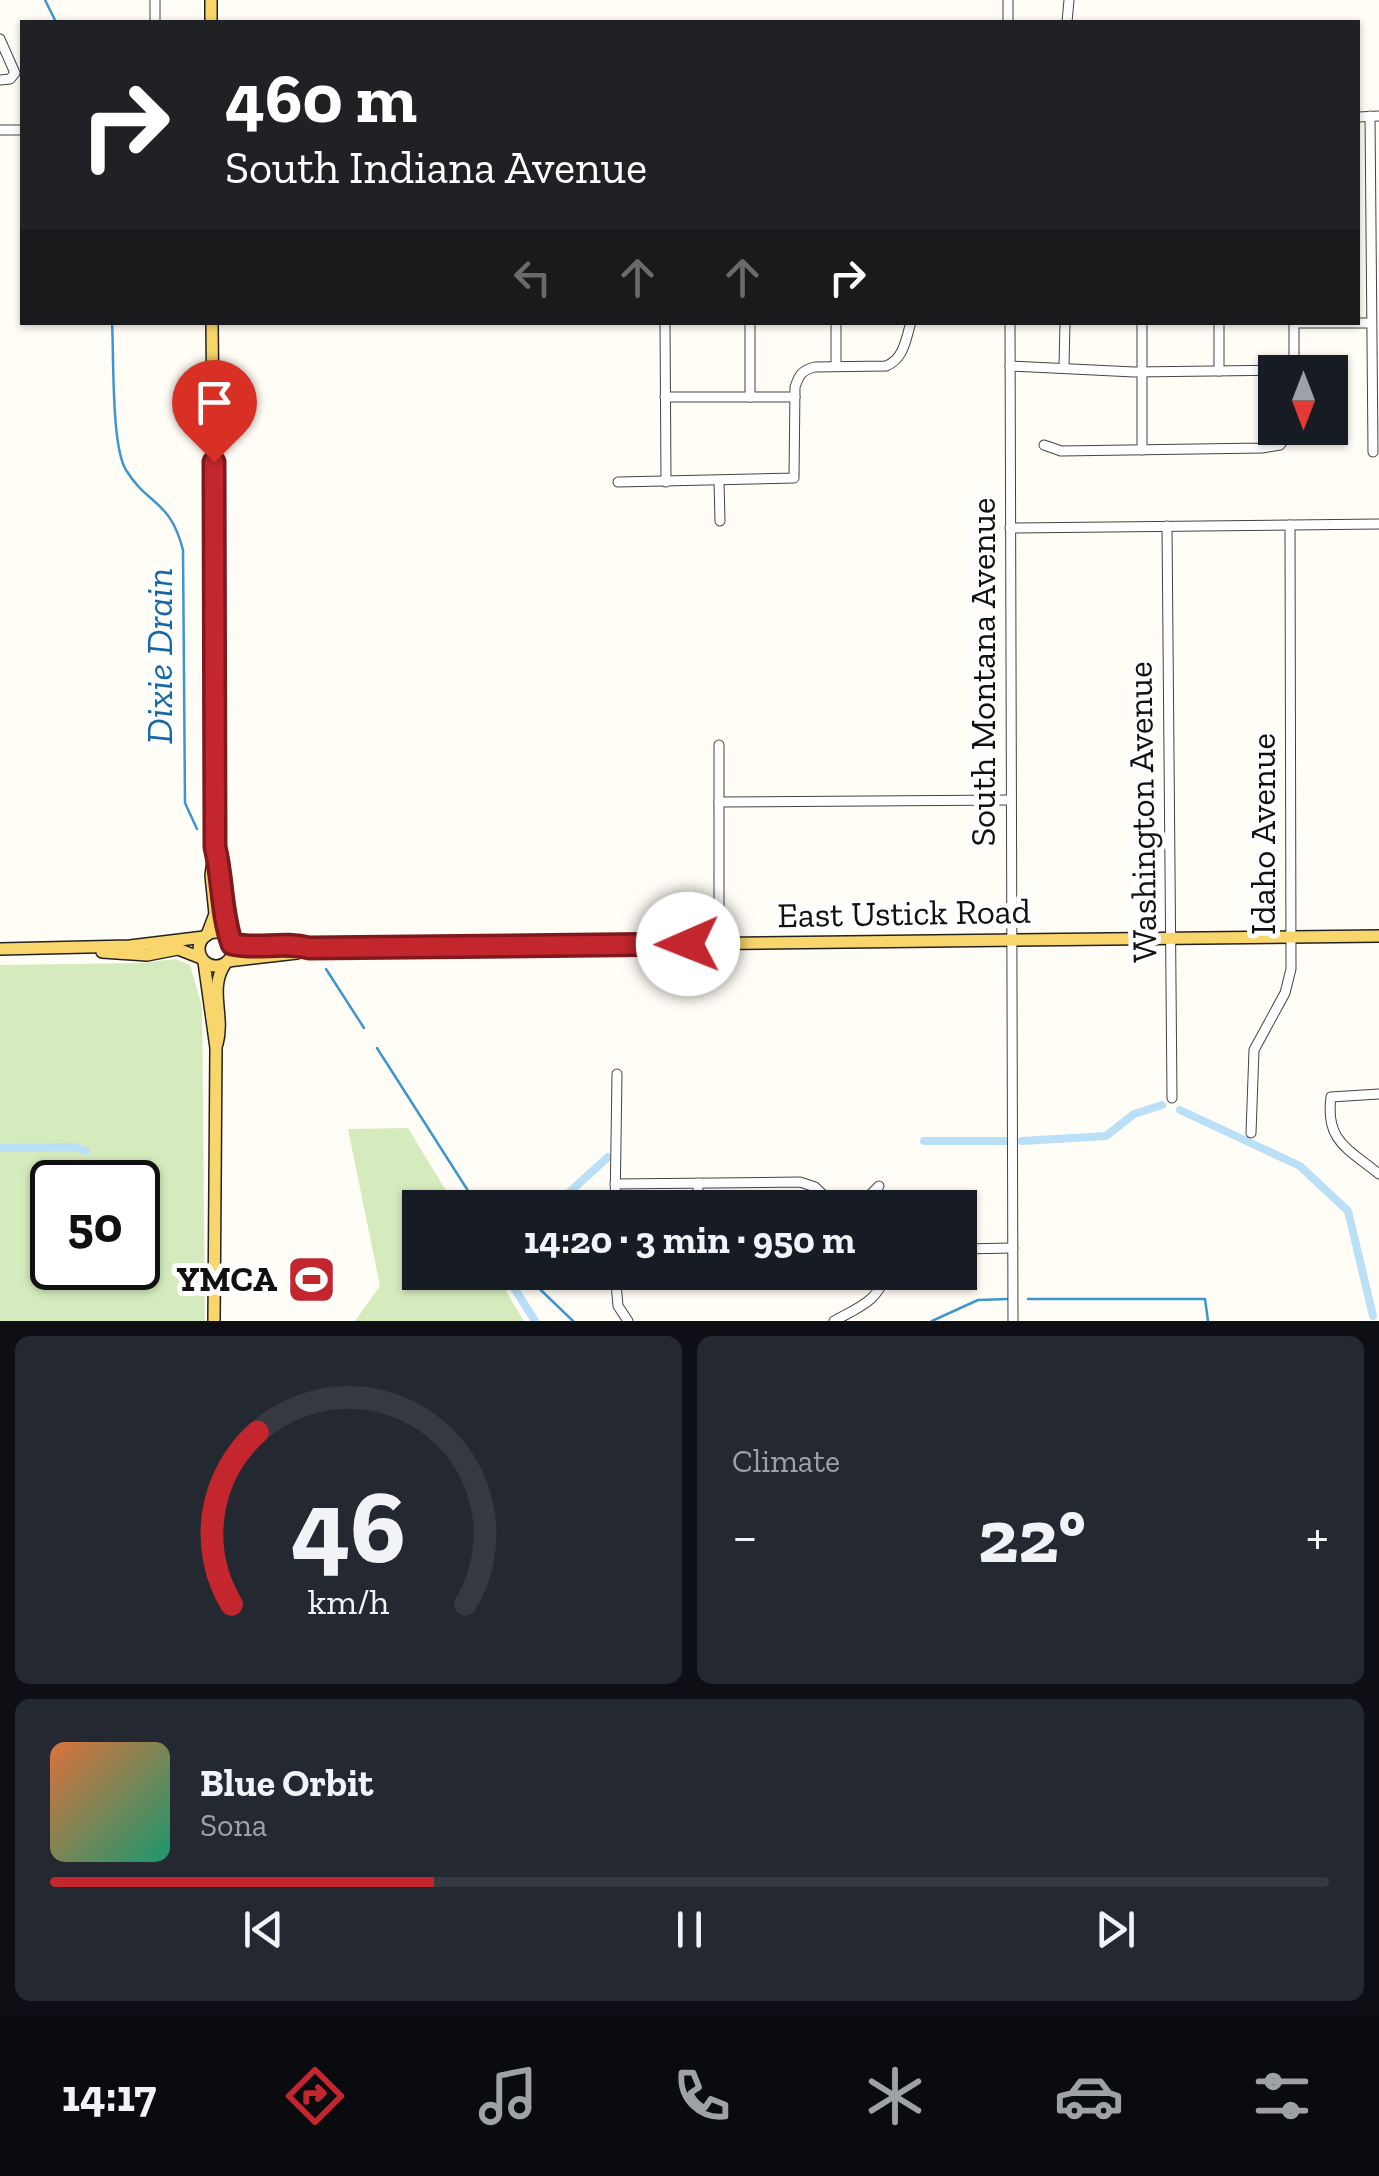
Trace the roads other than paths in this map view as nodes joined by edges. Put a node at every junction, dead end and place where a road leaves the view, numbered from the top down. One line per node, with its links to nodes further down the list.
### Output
1 (0, 39): 2 (street)
2 (0, 80)
3 (1375, 116): 5 (street)
4 (1360, 323): 5 (street)
5 (1371, 323): 26 (street)
6 (212, 325): 42 (main road)
7 (665, 325): 23 (street)
8 (750, 325): 24 (street)
9 (836, 325): 17 (street)
10 (910, 325): 17 (street)
11 (1010, 325): 18 (street, South Montana Avenue)
12 (1065, 325): 19 (street)
13 (1142, 325): 22 (street)
14 (1218, 325): 20 (street)
15 (1294, 325): 16 (street)
16 (1294, 355)
17 (836, 366): 25 (street)
18 (1010, 366): 19 (street); 38 (street, South Montana Avenue)
19 (1064, 367): 22 (street)
20 (1219, 371): 21 (street); 22 (street)
21 (1258, 371)
22 (1142, 372): 29 (street)
23 (665, 397): 24 (street); 33 (street)
24 (750, 397): 25 (street)
25 (795, 397): 31 (street)
26 (1376, 420): 30 (street)
27 (1044, 445): 29 (street)
28 (1280, 445): 29 (street)
29 (1142, 450)
30 (1373, 452)
31 (719, 481): 33 (street); 34 (street)
32 (618, 482): 33 (street)
33 (666, 482)
34 (720, 521)
35 (1379, 524): 36 (street)
36 (1290, 525): 37 (street); 45 (street, Idaho Avenue)
37 (1167, 526): 38 (street); 46 (street, Washington Avenue)
38 (1010, 528): 40 (street, South Montana Avenue)
39 (719, 746): 41 (street)
40 (1012, 800): 41 (street); 47 (street, South Montana Avenue)
41 (719, 802): 49 (street)
42 (215, 847): 43 (main road); 48 (main road)
43 (205, 936): 48 (main road); 50 (main road); 53 (main road)
44 (1379, 936): 45 (main road, East Ustick Road)
45 (1292, 937): 46 (main road, East Ustick Road); 59 (street, Idaho Avenue)
46 (1170, 938): 47 (main road, East Ustick Road); 58 (street, Washington Avenue)
47 (1012, 939): 49 (main road, East Ustick Road); 68 (street, South Montana Avenue)
48 (231, 942): 51 (main road, East Ustick Road); 54 (main road)
49 (720, 943): 51 (main road, East Ustick Road)
50 (63, 948): 52 (main road); 53 (main road)
51 (309, 948): 54 (main road, East Ustick Road)
52 (0, 950)
53 (203, 960): 54 (main road); 55 (main road)
54 (226, 962): 55 (main road)
55 (216, 1048): 72 (main road)
56 (617, 1074): 62 (street)
57 (1379, 1094): 60 (street)
58 (1172, 1098)
59 (1251, 1133)
60 (1379, 1174)
61 (698, 1183): 62 (street); 65 (street); 66 (street)
62 (615, 1184): 64 (street)
63 (879, 1186): 67 (street)
64 (615, 1190)
65 (698, 1190)
66 (818, 1190)
67 (875, 1190)
68 (1013, 1248): 69 (street); 75 (street, South Montana Avenue)
69 (977, 1249)
70 (617, 1290): 73 (street)
71 (878, 1290): 74 (street)
72 (214, 1321)
73 (628, 1321)
74 (834, 1321)
75 (1014, 1321)

